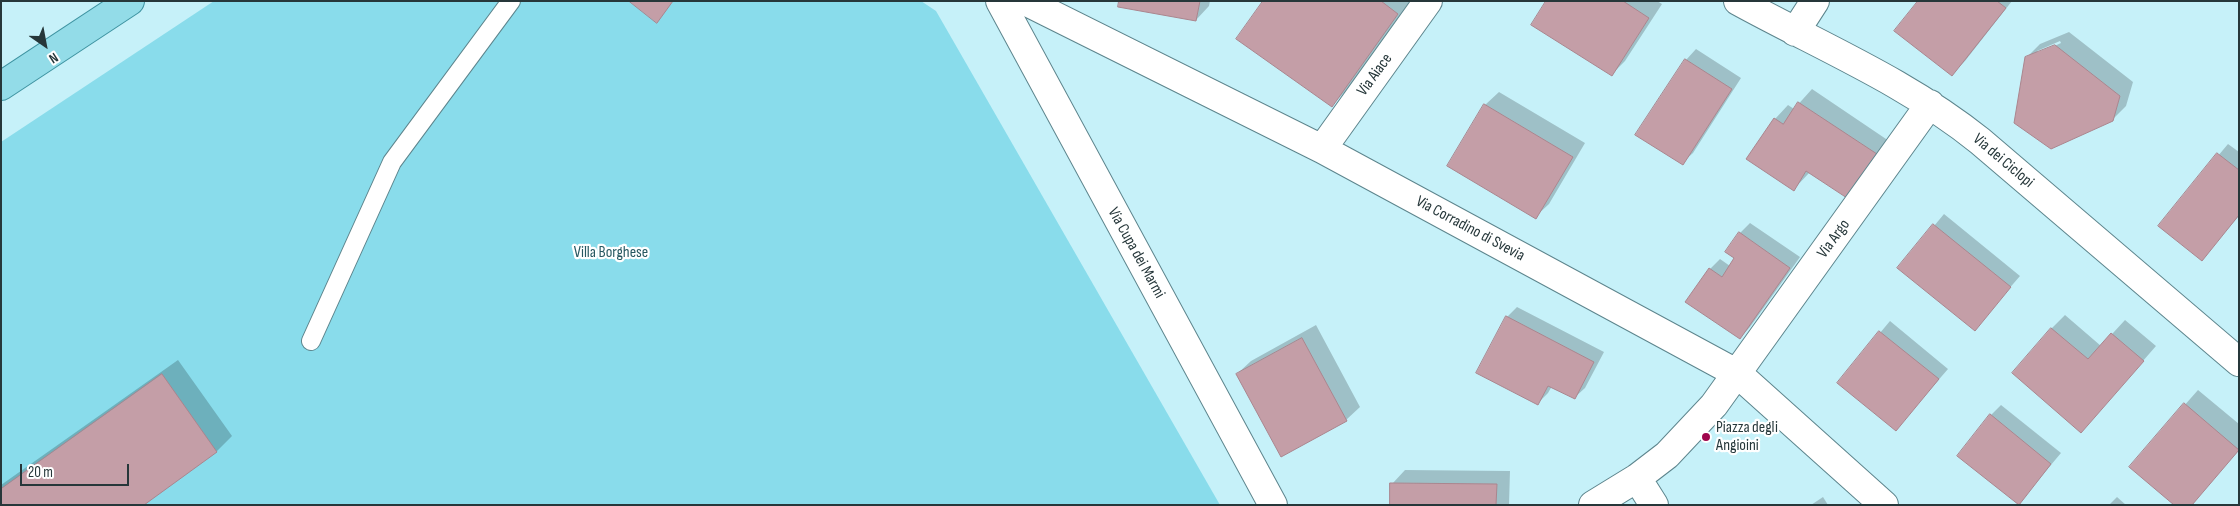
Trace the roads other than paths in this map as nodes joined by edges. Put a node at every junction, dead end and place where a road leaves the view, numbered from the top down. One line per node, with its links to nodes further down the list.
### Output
1 (130, 1): 9 (main road)
2 (511, 1): 12 (lane)
3 (1000, 1): 16 (street, Via Cupa dei Marmi)
4 (1025, 1): 11 (street, Via Corradino di Svevia)
5 (1428, 1): 11 (street, Via Aiace)
6 (1738, 1): 8 (street, Via dei Ciclopi)
7 (1815, 1): 8 (street)
8 (1795, 32): 10 (street, Via dei Ciclopi)
9 (1, 86)
10 (1930, 104): 13 (street, Via dei Ciclopi); 14 (street, Via Argo)
11 (1322, 149): 14 (street, Via Corradino di Svevia)
12 (311, 341)
13 (2239, 362)
14 (1738, 374): 15 (street); 19 (street, Via Corradino di Svevia)
15 (1637, 478): 17 (street); 18 (street)
16 (1273, 505)
17 (1593, 505)
18 (1654, 505)
19 (1884, 505)

